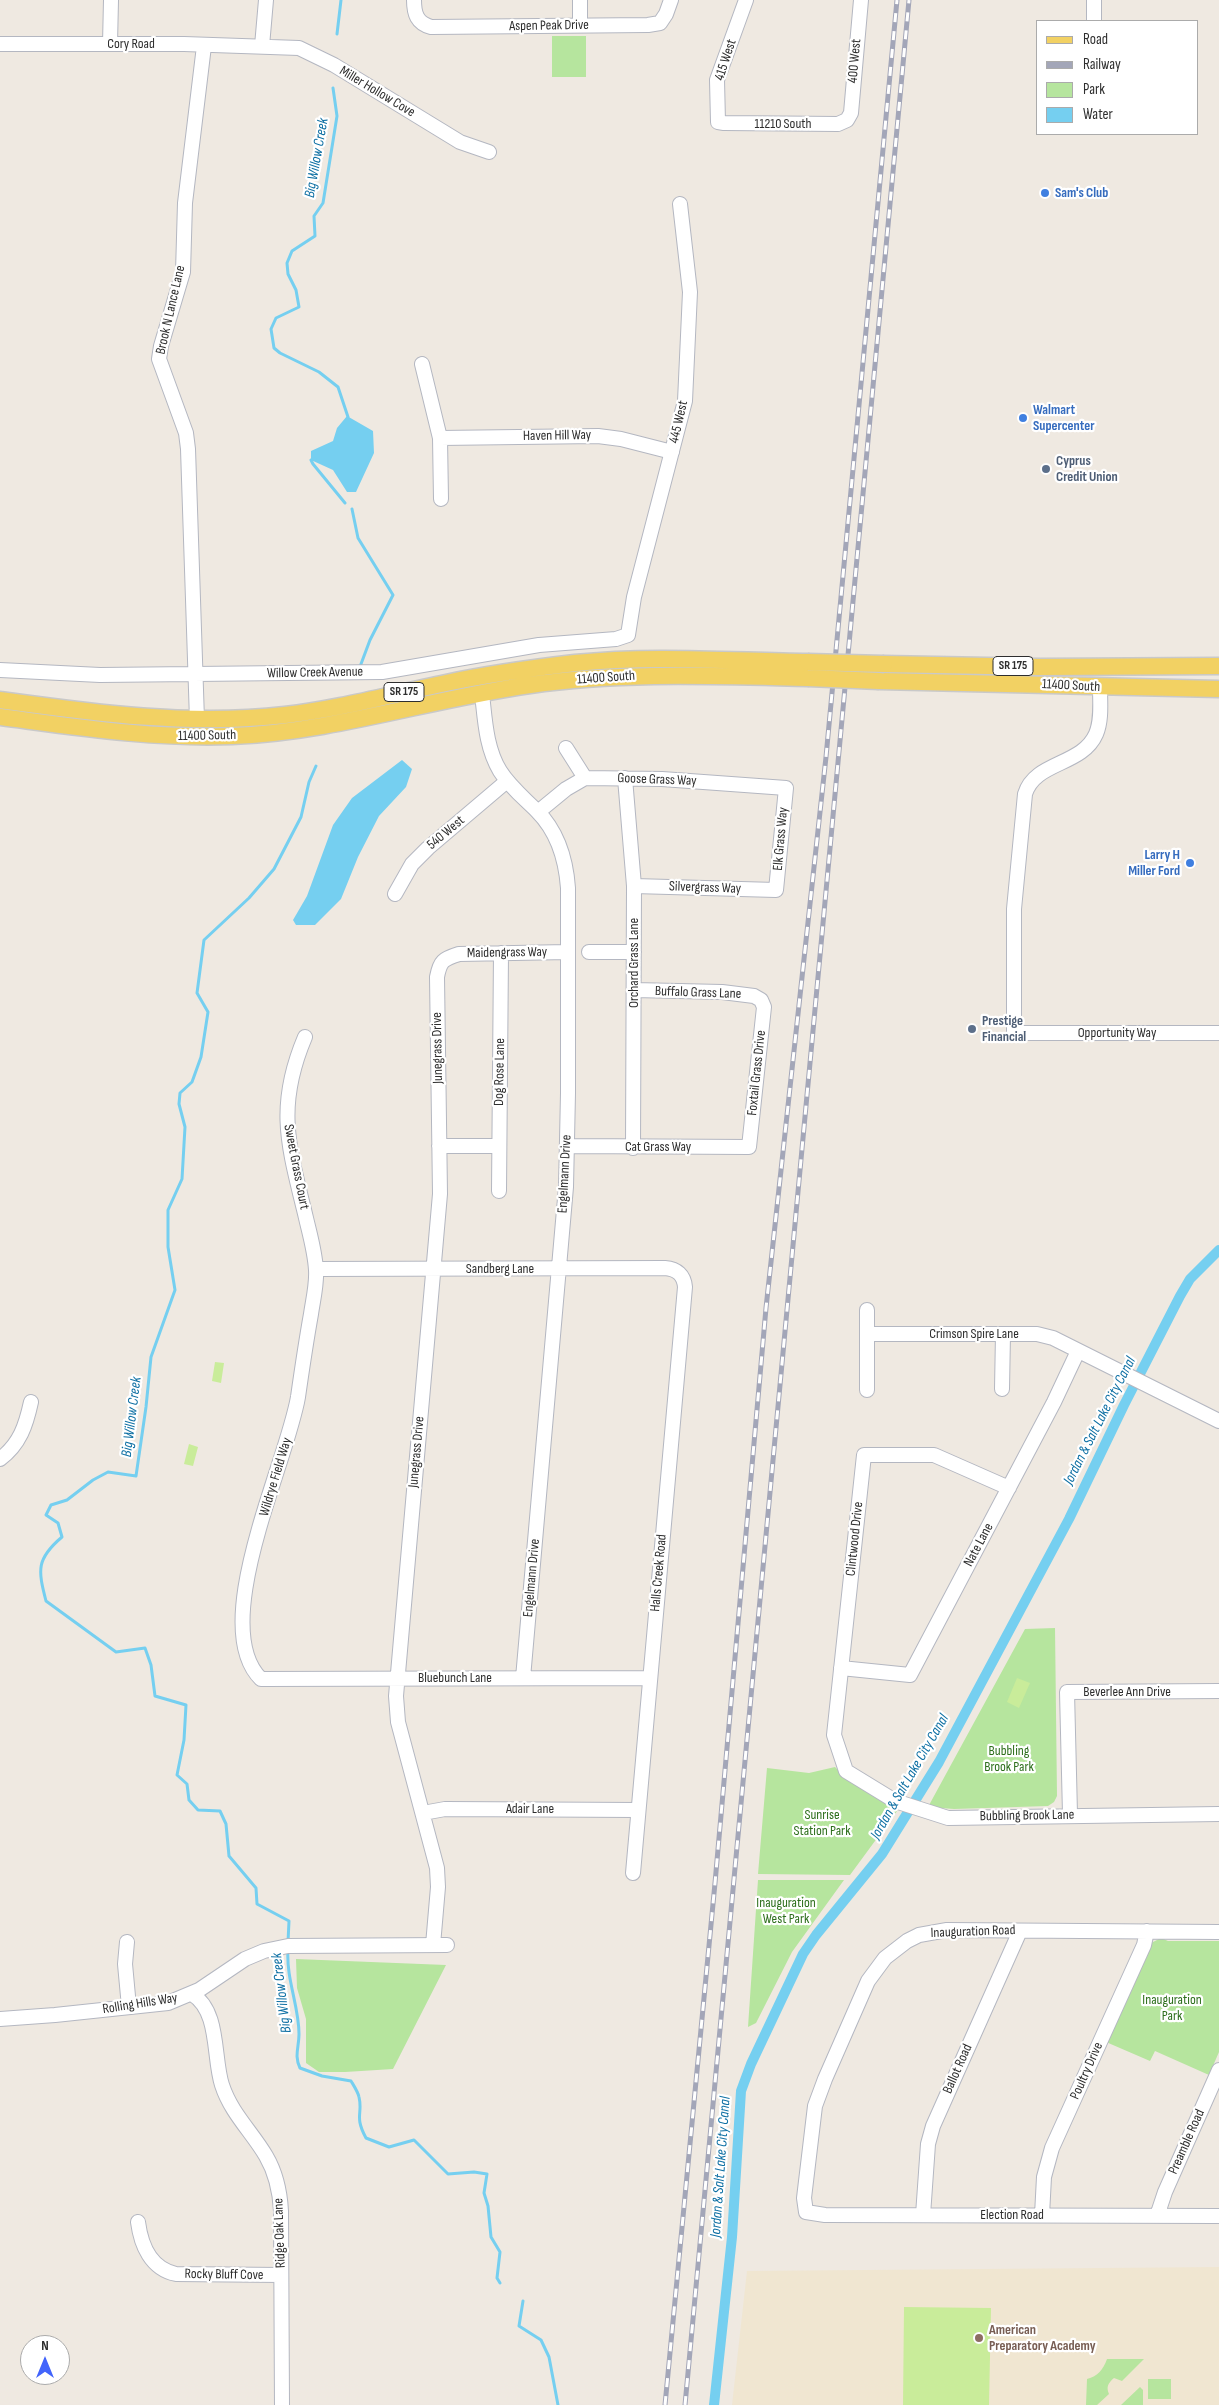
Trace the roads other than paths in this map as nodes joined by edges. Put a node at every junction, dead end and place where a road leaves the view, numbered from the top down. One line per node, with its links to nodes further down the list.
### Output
1 (111, 0): 12 (street)
2 (266, 0): 14 (street)
3 (414, 0): 10 (street, Aspen Peak Drive)
4 (580, 0): 10 (street)
5 (671, 0): 10 (street, Aspen Peak Drive)
6 (746, 0): 16 (street, 415 West)
7 (861, 0): 15 (street, 400 West)
8 (1094, 0): 9 (street)
9 (1094, 20)
10 (580, 25)
11 (0, 44): 12 (street, Cory Road)
12 (110, 44): 13 (street, Cory Road)
13 (204, 46): 14 (street, Cory Road); 28 (street, Brook N Lance Lane)
14 (262, 46): 17 (street, Miller Hollow Cove)
15 (847, 120): 16 (street, 11210 South)
16 (718, 122)
17 (489, 152)
18 (680, 204): 21 (street, 445 West)
19 (422, 364): 20 (street)
20 (440, 438): 21 (street, Haven Hill Way); 22 (street)
21 (672, 452): 23 (street, 445 West)
22 (441, 499)
23 (628, 635): 28 (street, Willow Creek Avenue)
24 (576, 663): 27 (main road, 11400 South / SR 175); 31 (main road); 34 (main road, 11400 South / SR 175)
25 (1219, 666): 27 (main road, 11400 South / SR 175, bridge)
26 (0, 670): 28 (street, Willow Creek Avenue)
27 (808, 670): 29 (main road, 11400 South / SR 175, bridge); 31 (main road, 11400 South / SR 175)
28 (196, 675): 34 (street, Brook N Lance Lane)
29 (1100, 688): 30 (main road, 11400 South / SR 175); 51 (street, Opportunity Way)
30 (1219, 689)
31 (482, 694): 33 (main road, 11400 South / SR 175); 38 (street, Engelmann Drive)
32 (0, 700): 34 (main road, 11400 South / SR 175)
33 (0, 717)
34 (197, 720)
35 (566, 748): 36 (street)
36 (585, 778): 37 (street, Goose Grass Way); 40 (street)
37 (625, 778): 39 (street, Goose Grass Way); 41 (street, Orchard Grass Lane)
38 (508, 781): 40 (street, Engelmann Drive); 43 (street, 540 West)
39 (786, 788): 42 (street, Elk Grass Way)
40 (538, 812): 44 (street, Engelmann Drive)
41 (634, 886): 42 (street, Silvergrass Way); 46 (street, Orchard Grass Lane)
42 (776, 890)
43 (395, 894)
44 (568, 952): 47 (street, Maidengrass Way); 55 (street, Engelmann Drive)
45 (589, 952): 46 (street)
46 (634, 952): 49 (street, Orchard Grass Lane)
47 (501, 954): 48 (street, Maidengrass Way); 54 (street, Dog Rose Lane)
48 (447, 958): 53 (street, Junegrass Drive)
49 (634, 990): 50 (street, Buffalo Grass Lane); 57 (street, Orchard Grass Lane)
50 (761, 1000): 56 (street, Foxtail Grass Drive)
51 (1219, 1033)
52 (305, 1037): 59 (street, Sweet Grass Court)
53 (439, 1146): 54 (street); 60 (street, Junegrass Drive)
54 (499, 1146): 58 (street, Dog Rose Lane)
55 (568, 1146): 57 (street, Cat Grass Way); 61 (street, Engelmann Drive)
56 (749, 1147): 57 (street, Cat Grass Way)
57 (633, 1148)
58 (499, 1191)
59 (316, 1269): 60 (street, Sandberg Lane); 77 (street, Wildrye Field Way)
60 (433, 1269): 61 (street, Sandberg Lane); 74 (street, Junegrass Drive)
61 (558, 1269): 62 (street, Sandberg Lane); 75 (street, Engelmann Drive)
62 (681, 1275): 76 (street, Halls Creek Road)
63 (867, 1310): 64 (street)
64 (867, 1334): 65 (street, Crimson Spire Lane); 68 (street)
65 (1003, 1334): 66 (street, Crimson Spire Lane); 67 (street)
66 (1078, 1351): 70 (street, Crimson Spire Lane); 72 (street, Nate Lane)
67 (1002, 1389)
68 (867, 1390)
69 (31, 1402): 71 (street)
70 (1219, 1421)
71 (0, 1459)
72 (1009, 1488): 73 (street, Nate Lane); 73 (street, Clintwood Drive)
73 (841, 1668): 79 (street, Clintwood Drive)
74 (397, 1678): 75 (street, Bluebunch Lane); 77 (street, Bluebunch Lane); 81 (street, Junegrass Drive)
75 (523, 1678): 76 (street, Bluebunch Lane)
76 (650, 1678): 80 (street, Halls Creek Road)
77 (261, 1679)
78 (1219, 1692): 82 (street, Beverlee Ann Drive)
79 (846, 1771): 82 (street, Bubbling Brook Lane)
80 (638, 1810): 81 (street, Adair Lane); 84 (street, Halls Creek Road)
81 (422, 1813): 89 (street, Junegrass Drive)
82 (1070, 1814): 83 (street, Bubbling Brook Lane)
83 (1219, 1814)
84 (633, 1873)
85 (1020, 1931): 86 (street, Inauguration Road); 94 (street, Inauguration Road); 95 (street, Ballot Road)
86 (1147, 1931): 87 (street, Inauguration Road); 96 (street, Poultry Drive)
87 (1219, 1932)
88 (127, 1942): 91 (street)
89 (440, 1945): 90 (street, Rolling Hills Way)
90 (192, 1994): 91 (street, Rolling Hills Way); 100 (street, Ridge Oak Lane)
91 (130, 2007): 92 (street, Rolling Hills Way)
92 (0, 2019)
93 (1219, 2070): 97 (street, Preamble Road)
94 (806, 2212): 95 (street, Election Road)
95 (923, 2215): 96 (street, Election Road)
96 (1042, 2215): 97 (street, Election Road)
97 (1157, 2216): 98 (street, Election Road)
98 (1219, 2216)
99 (138, 2222): 100 (street, Rocky Bluff Cove)
100 (281, 2276): 101 (street, Ridge Oak Lane)
101 (282, 2405)

